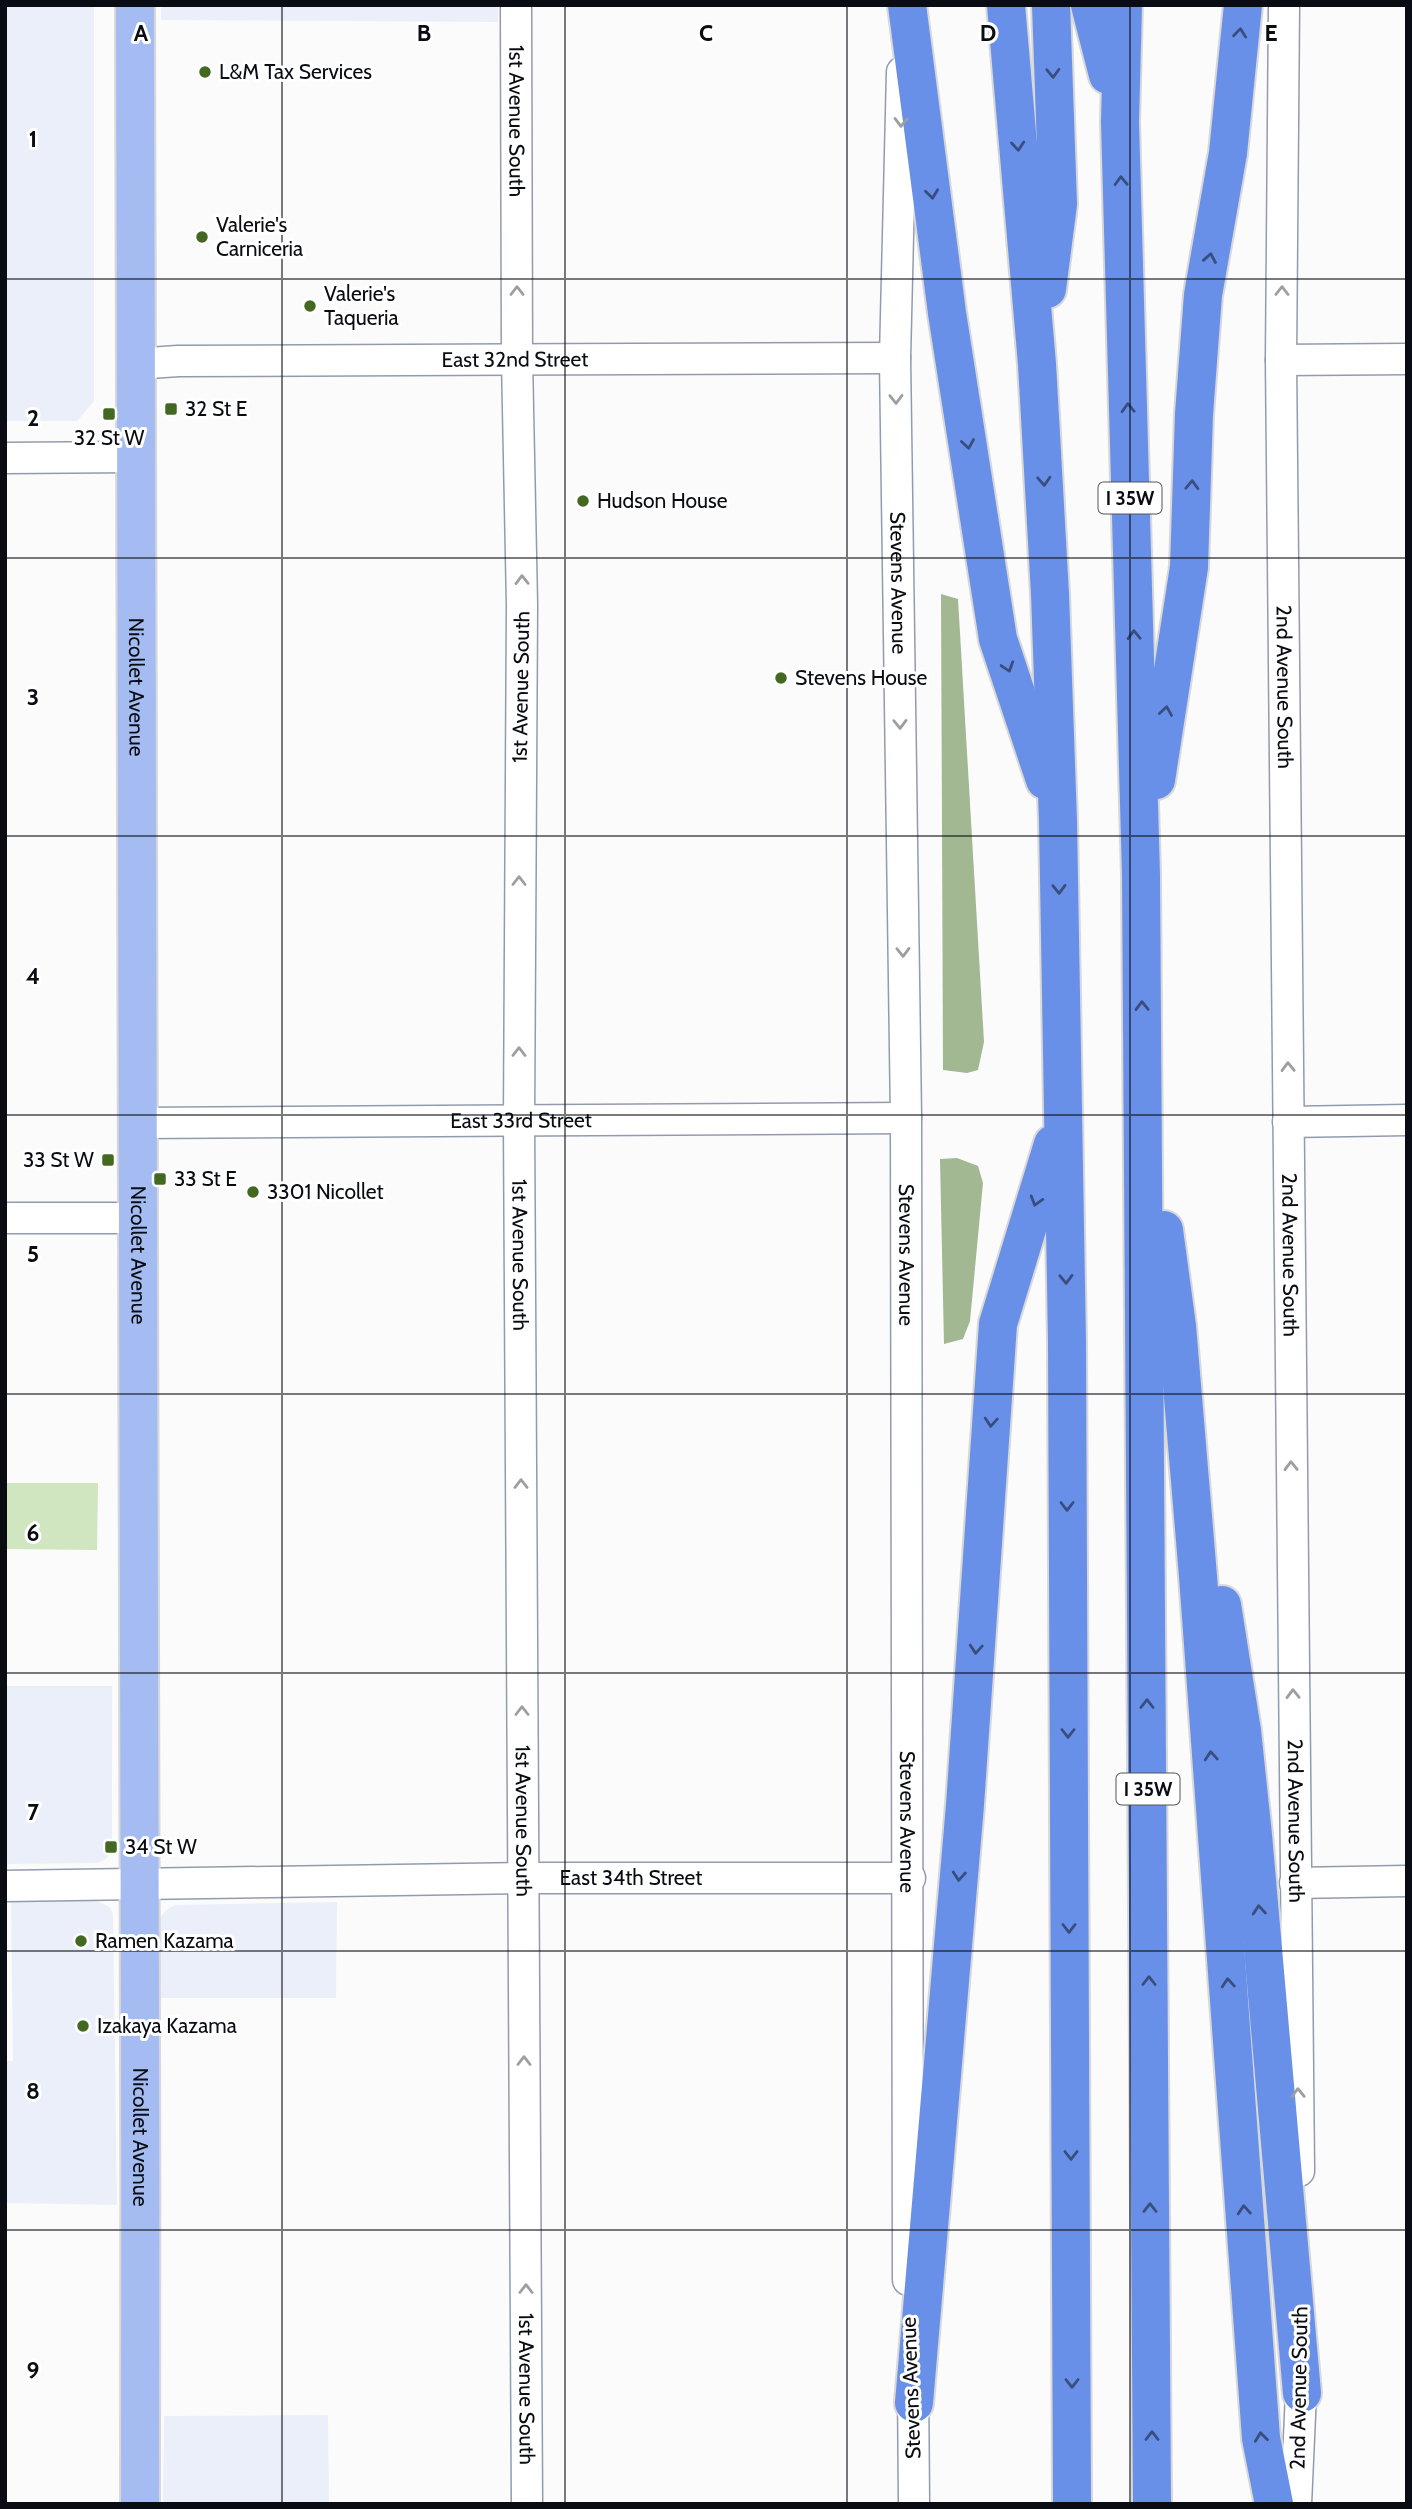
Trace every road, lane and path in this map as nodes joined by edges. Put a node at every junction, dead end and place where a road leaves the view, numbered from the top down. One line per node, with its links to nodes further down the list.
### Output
1 (135, 5): 15 (main road, Nicollet Avenue)
2 (516, 5): 12 (street, 1st Avenue South, one-way to 2)
3 (905, 5): 11 (street, Stevens Avenue, one-way to 11); 19 (highway, one-way to 19)
4 (1006, 5): 16 (highway, one-way to 16)
5 (1051, 5): 16 (highway, one-way to 16)
6 (1090, 5): 10 (highway)
7 (1123, 5): 10 (highway, I 35W)
8 (1243, 5): 20 (highway, one-way to 8)
9 (1284, 5): 14 (street, 2nd Avenue South, one-way to 9)
10 (1120, 122): 20 (highway, I 35W, one-way to 10)
11 (895, 358): 12 (street, East 32nd Street); 23 (street, Stevens Avenue, one-way to 23)
12 (517, 359): 15 (street, East 32nd Street); 25 (street, 1st Avenue South, one-way to 12)
13 (1407, 359): 14 (street)
14 (1281, 360): 26 (street, 2nd Avenue South, one-way to 14)
15 (135, 364): 17 (main road, Nicollet Avenue)
16 (1037, 364): 19 (highway, one-way to 19)
17 (134, 457): 18 (street); 27 (main road, Nicollet Avenue)
18 (5, 458)
19 (1058, 821): 22 (highway, one-way to 22)
20 (1141, 875): 21 (highway, I 35W, one-way to 20)
21 (1143, 1074): 30 (highway); 43 (highway, I 35W, one-way to 21)
22 (1063, 1112): 38 (highway, one-way to 38); 42 (highway, one-way to 42)
23 (906, 1118): 25 (street, East 33rd Street); 32 (street, Stevens Avenue)
24 (1407, 1120): 26 (street)
25 (519, 1121): 27 (street, East 33rd Street); 31 (street, 1st Avenue South, one-way to 25)
26 (1288, 1122): 34 (street, 2nd Avenue South, one-way to 26)
27 (136, 1123): 29 (main road, Nicollet Avenue)
28 (5, 1218): 29 (street)
29 (136, 1218): 35 (main road, Nicollet Avenue)
30 (1182, 1379): 37 (highway, one-way to 30); 44 (highway, one-way to 30)
31 (523, 1878): 32 (street, East 34th Street); 35 (street, East 34th Street); 40 (street, 1st Avenue South, one-way to 31)
32 (910, 1878): 38 (street, Stevens Avenue)
33 (1407, 1881): 34 (street)
34 (1295, 1882): 37 (street, 2nd Avenue South, one-way to 34)
35 (142, 1883): 36 (street, East 34th Street); 39 (main road, Nicollet Avenue)
36 (5, 1886)
37 (1302, 2393): 45 (street, 2nd Avenue South)
38 (914, 2403): 41 (street, Stevens Avenue)
39 (140, 2504)
40 (527, 2504)
41 (914, 2504)
42 (1072, 2504)
43 (1153, 2504)
44 (1274, 2504)
45 (1296, 2504)

